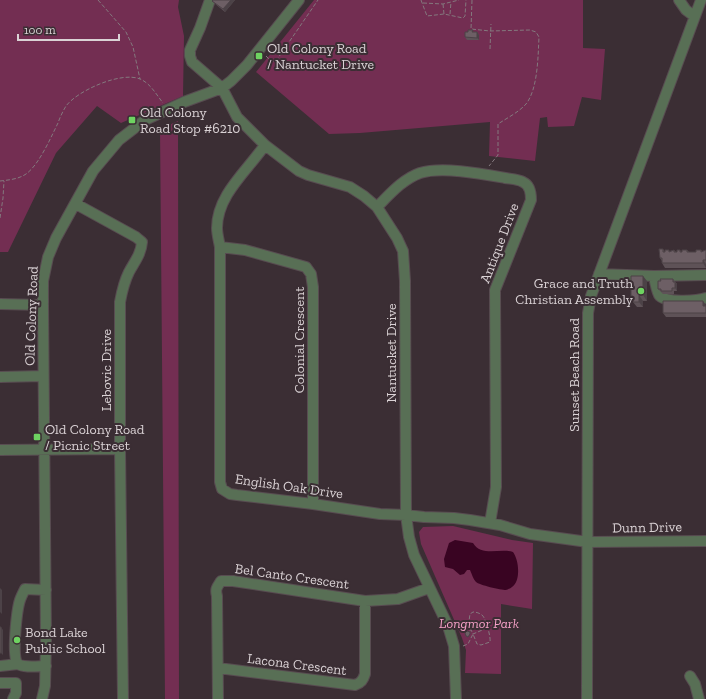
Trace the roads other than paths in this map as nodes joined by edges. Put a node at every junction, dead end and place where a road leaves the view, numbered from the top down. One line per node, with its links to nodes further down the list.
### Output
1 (210, 0): 6 (street)
2 (299, 0): 6 (street, Old Colony Road)
3 (679, 0): 5 (street)
4 (701, 0): 5 (street, Sunset Beach Road)
5 (694, 16): 11 (street, Sunset Beach Road)
6 (222, 88): 7 (street, Nantucket Drive); 8 (street, Old Colony Road)
7 (265, 145): 9 (street, Nantucket Drive); 10 (street, English Oak Drive)
8 (76, 204): 16 (street, Old Colony Road); 20 (street, Lebovic Drive)
9 (377, 207): 23 (street, Nantucket Drive); 24 (street, Antique Drive)
10 (220, 247): 22 (street, Colonial Crescent); 22 (street, English Oak Drive)
11 (599, 274): 13 (street); 26 (street, Sunset Beach Road)
12 (706, 275): 13 (street)
13 (654, 276): 14 (street)
14 (706, 298)
15 (0, 304): 16 (street)
16 (43, 305): 17 (street, Old Colony Road)
17 (43, 376): 18 (street); 19 (street, Old Colony Road)
18 (0, 377)
19 (44, 449): 20 (street); 21 (street); 28 (street, Old Colony Road)
20 (120, 449): 38 (street, Lebovic Drive)
21 (0, 450)
22 (313, 504): 23 (street, English Oak Drive)
23 (406, 515): 24 (street, English Oak Drive); 27 (street, Nantucket Drive)
24 (490, 523): 26 (street, English Oak Drive)
25 (706, 541): 26 (street, Dunn Drive)
26 (588, 542): 41 (street, Sunset Beach Road)
27 (429, 588): 29 (street, Bel Canto Crescent); 40 (street, Nantucket Drive)
28 (46, 590): 30 (street); 32 (street, Old Colony Road)
29 (365, 600): 33 (street, Lacona Crescent); 33 (street, Bel Canto Crescent)
30 (18, 664): 31 (street); 32 (street)
31 (0, 666)
32 (46, 666): 37 (street, Old Colony Road)
33 (218, 668): 39 (street, Bel Canto Crescent)
34 (690, 676): 42 (street)
35 (0, 683): 36 (street)
36 (13, 699)
37 (42, 699)
38 (123, 699)
39 (218, 699)
40 (456, 699)
41 (587, 699)
42 (699, 699)

